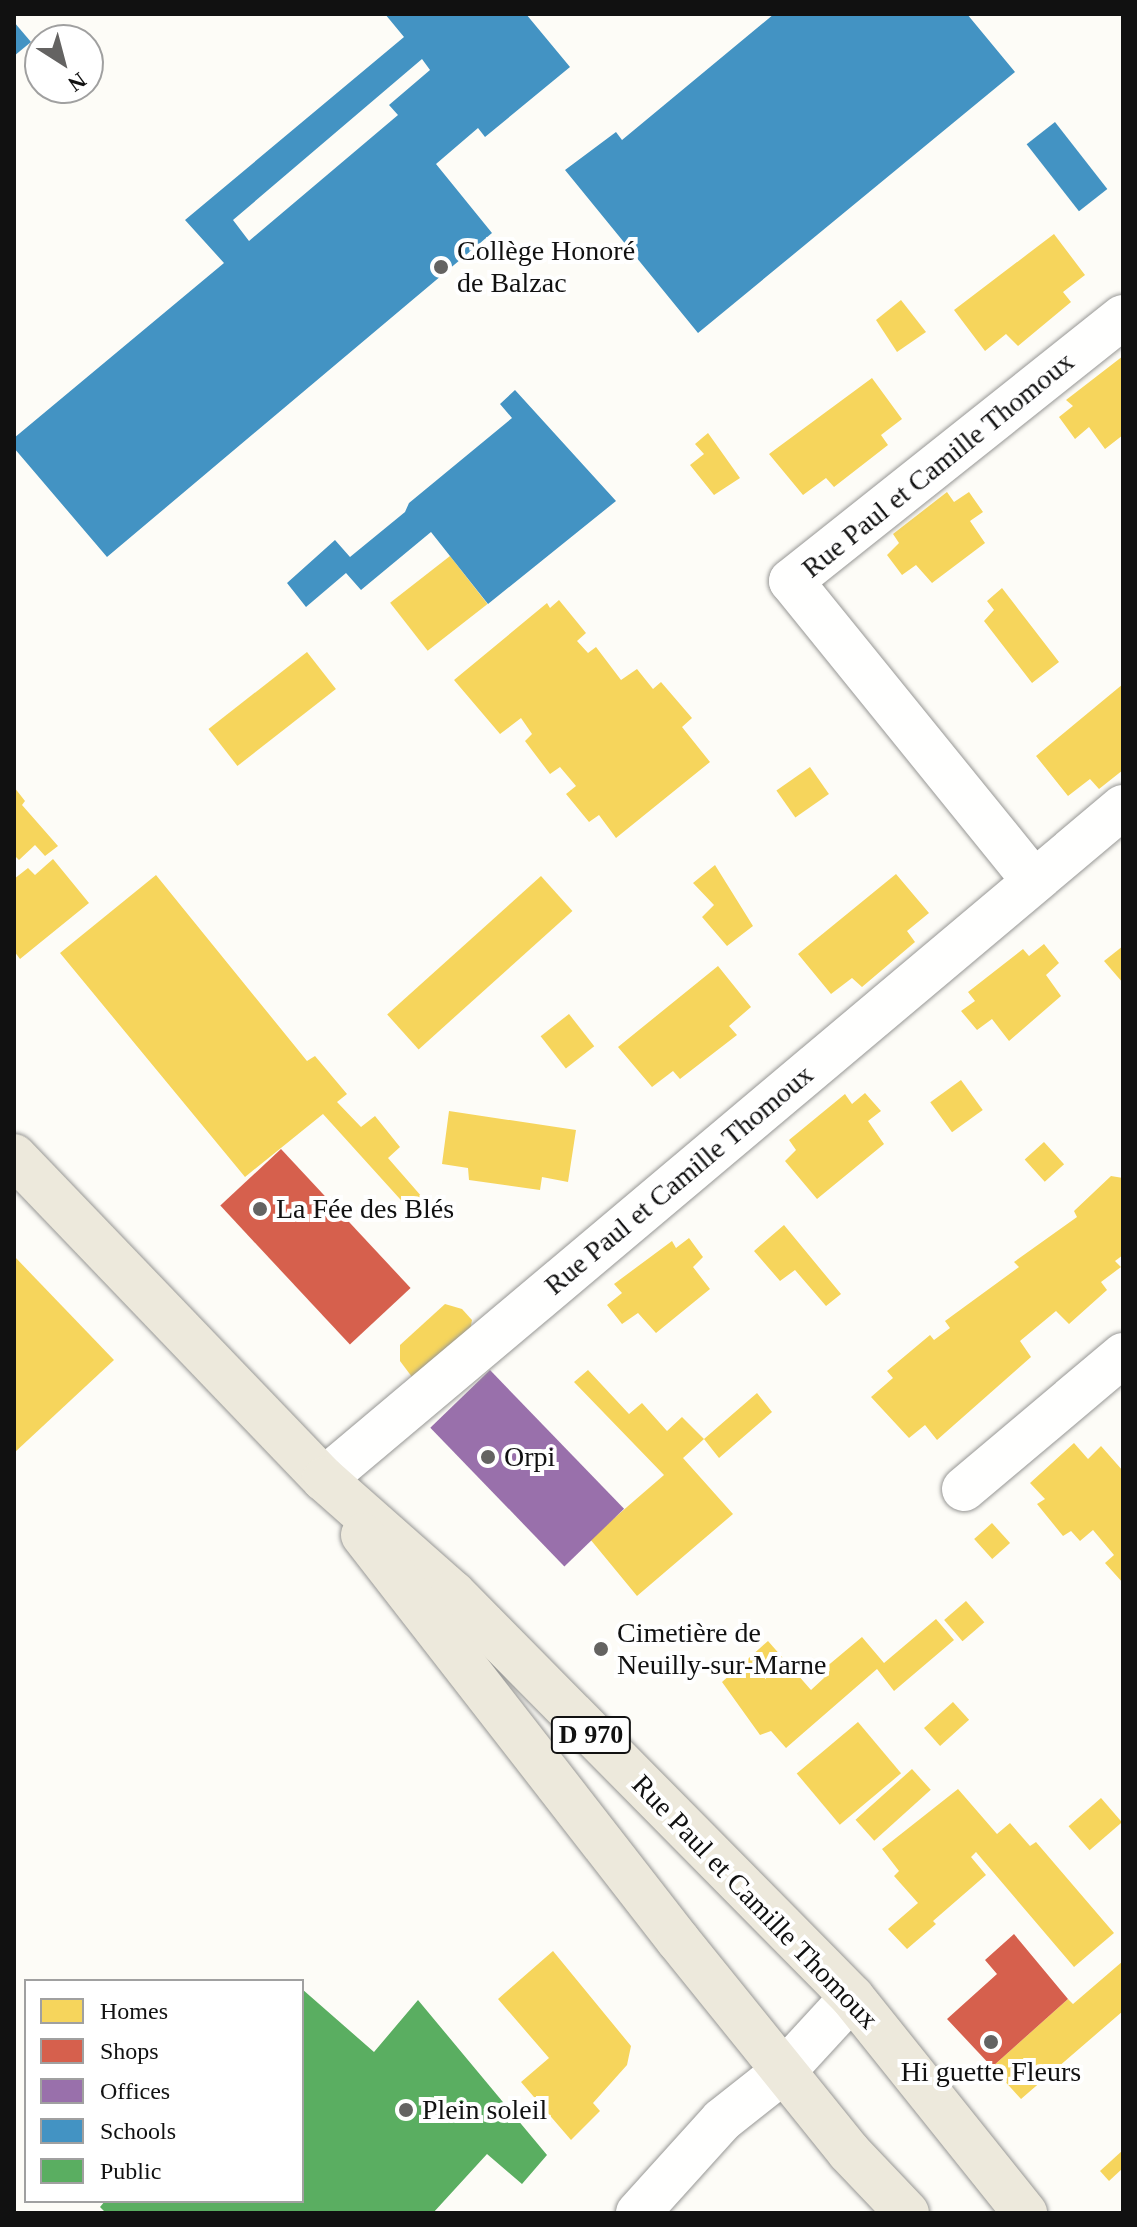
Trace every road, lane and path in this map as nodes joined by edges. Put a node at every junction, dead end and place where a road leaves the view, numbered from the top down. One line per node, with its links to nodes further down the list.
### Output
1 (1123, 317): 3 (street, Rue Paul et Camille Thomoux)
2 (1123, 807): 3 (street, Rue Paul et Camille Thomoux)
3 (1034, 881): 6 (street, Rue Paul et Camille Thomoux)
4 (14, 1156): 6 (main road, Rue Paul et Camille Thomoux / D 970)
5 (1123, 1355): 7 (street)
6 (324, 1479): 8 (main road, Rue Paul et Camille Thomoux / D 970); 9 (main road, Rue Paul et Camille Thomoux / D 970)
7 (964, 1489)
8 (852, 1997): 9 (street); 12 (main road, Rue Paul et Camille Thomoux / D 970)
9 (784, 2071): 10 (street); 11 (main road, Rue Paul et Camille Thomoux / D 970)
10 (638, 2213)
11 (907, 2213)
12 (1025, 2213)

